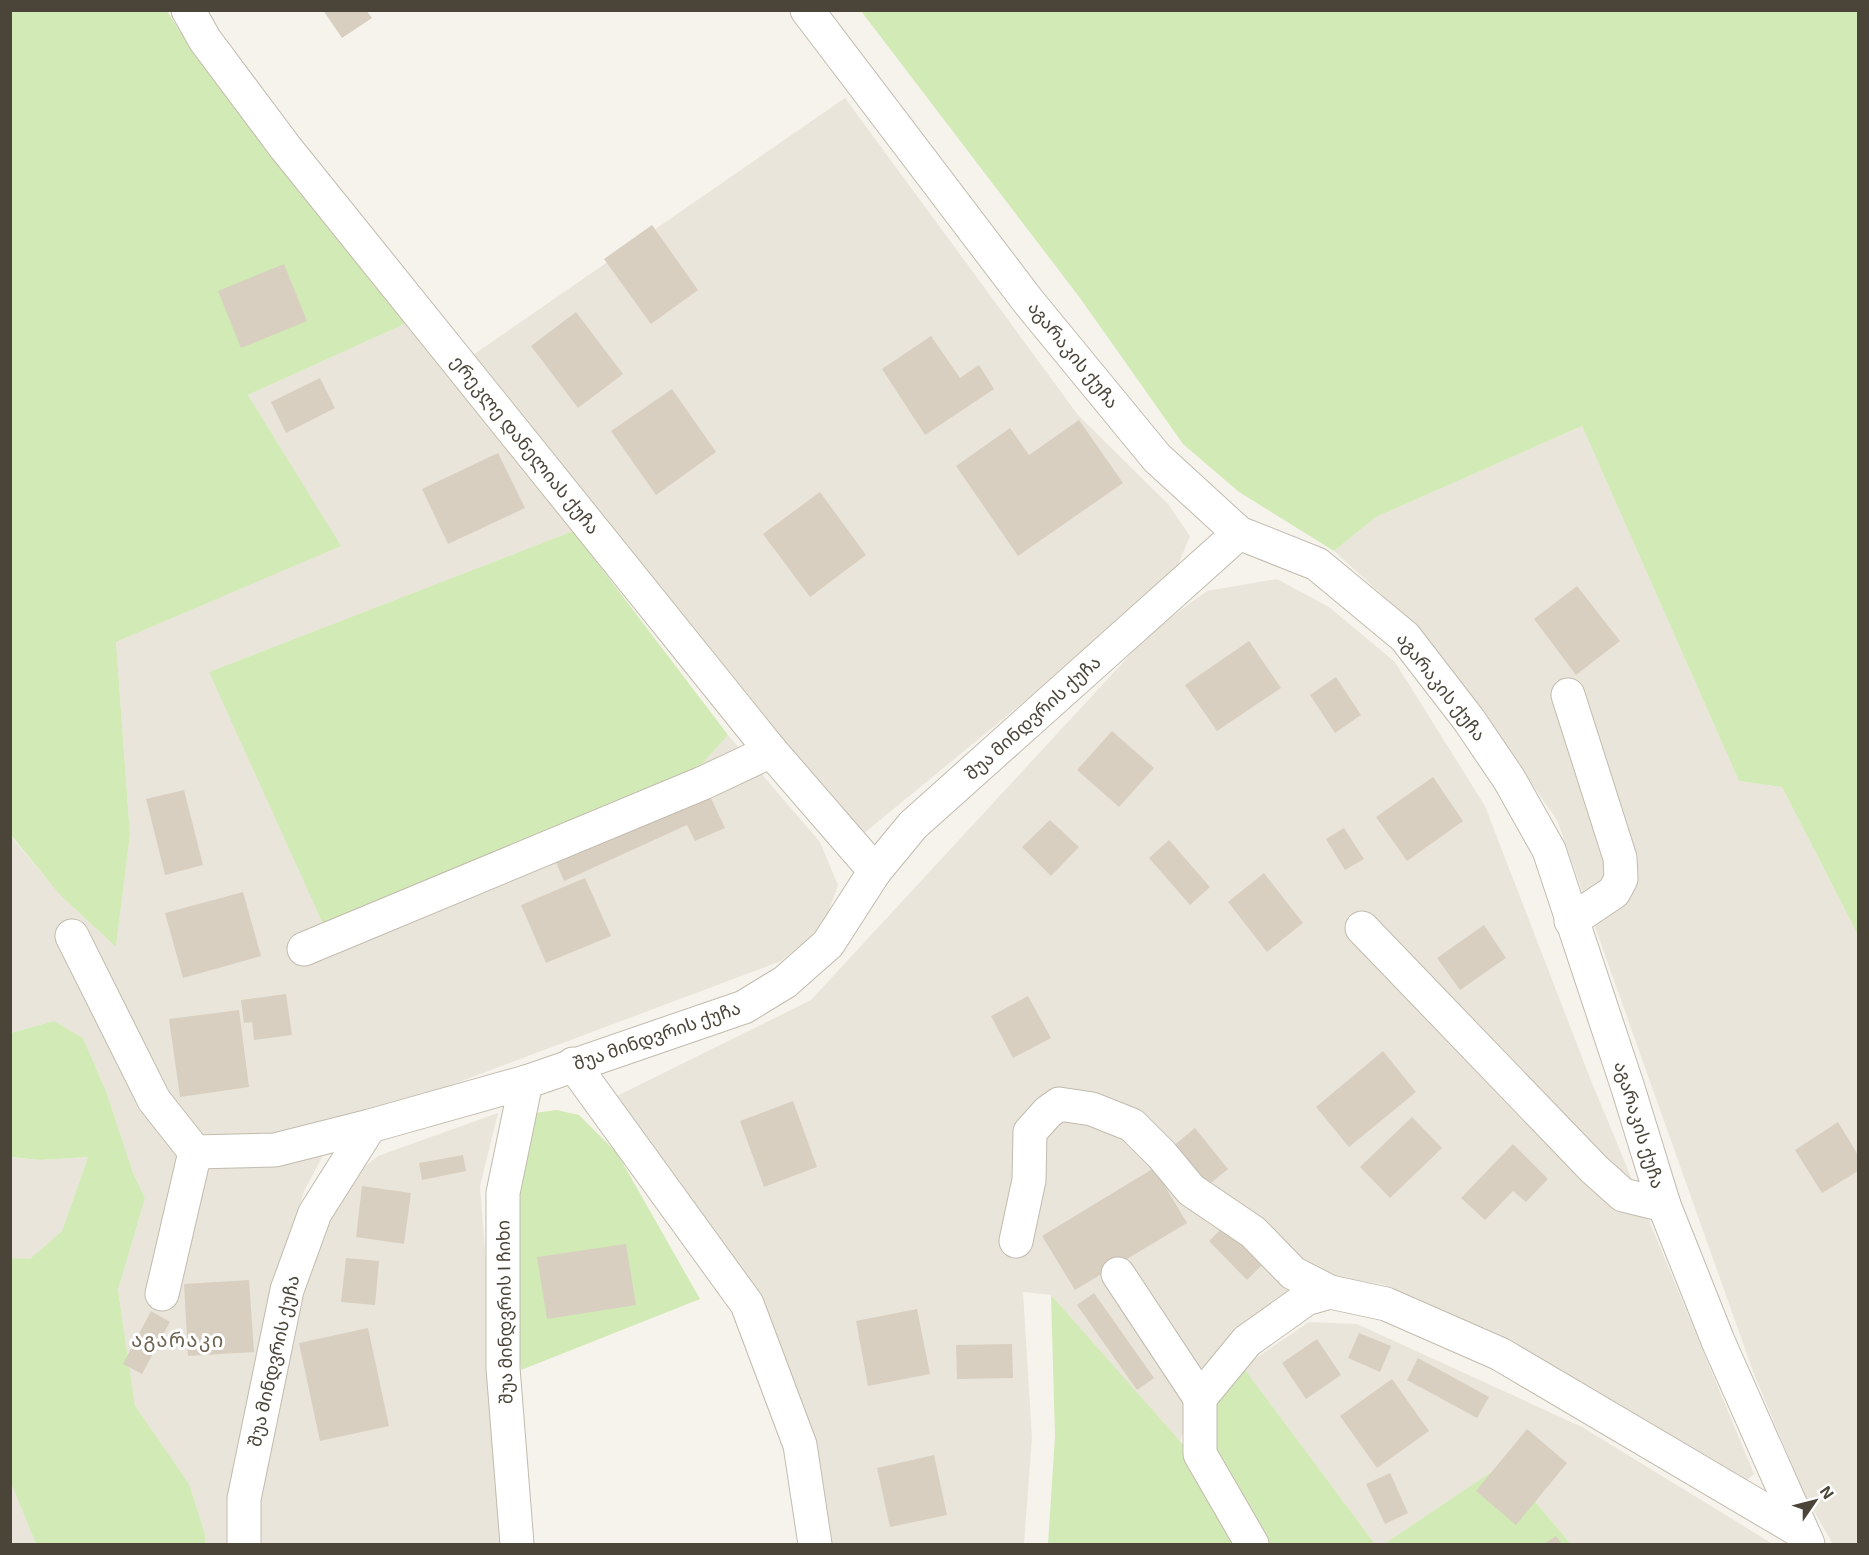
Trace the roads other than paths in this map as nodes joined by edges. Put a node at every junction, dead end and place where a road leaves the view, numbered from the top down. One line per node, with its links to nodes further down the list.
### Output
1 (188, 10): 5 (street, ერეკლე დანელიას ქუჩა)
2 (807, 10): 3 (street, აგარაკის ქუჩა)
3 (1239, 533): 6 (street, შუა მინდვრის ქუჩა); 7 (street, აგარაკის ქუჩა)
4 (1568, 695): 7 (street)
5 (771, 751): 6 (street, ერეკლე დანელიას ქუჩა); 10 (street)
6 (875, 871): 11 (street, შუა მინდვრის ქუჩა)
7 (1571, 921): 15 (street, აგარაკის ქუჩა)
8 (1362, 928): 15 (street)
9 (72, 936): 14 (street)
10 (304, 949)
11 (573, 1064): 12 (street, შუა მინდვრის ქუჩა); 24 (street)
12 (526, 1082): 13 (street, შუა მინდვრის ქუჩა); 23 (street, შუა მინდვრის I ჩიხი)
13 (370, 1126): 14 (street); 22 (street, შუა მინდვრის ქუჩა)
14 (195, 1152): 19 (street)
15 (1664, 1205): 21 (street, აგარაკის ქუჩა)
16 (1016, 1241): 18 (street)
17 (1118, 1274): 20 (street)
18 (1330, 1292): 20 (street); 21 (street)
19 (162, 1294)
20 (1200, 1398): 25 (street)
21 (1804, 1538)
22 (244, 1545)
23 (518, 1545)
24 (815, 1545)
25 (1252, 1545)

